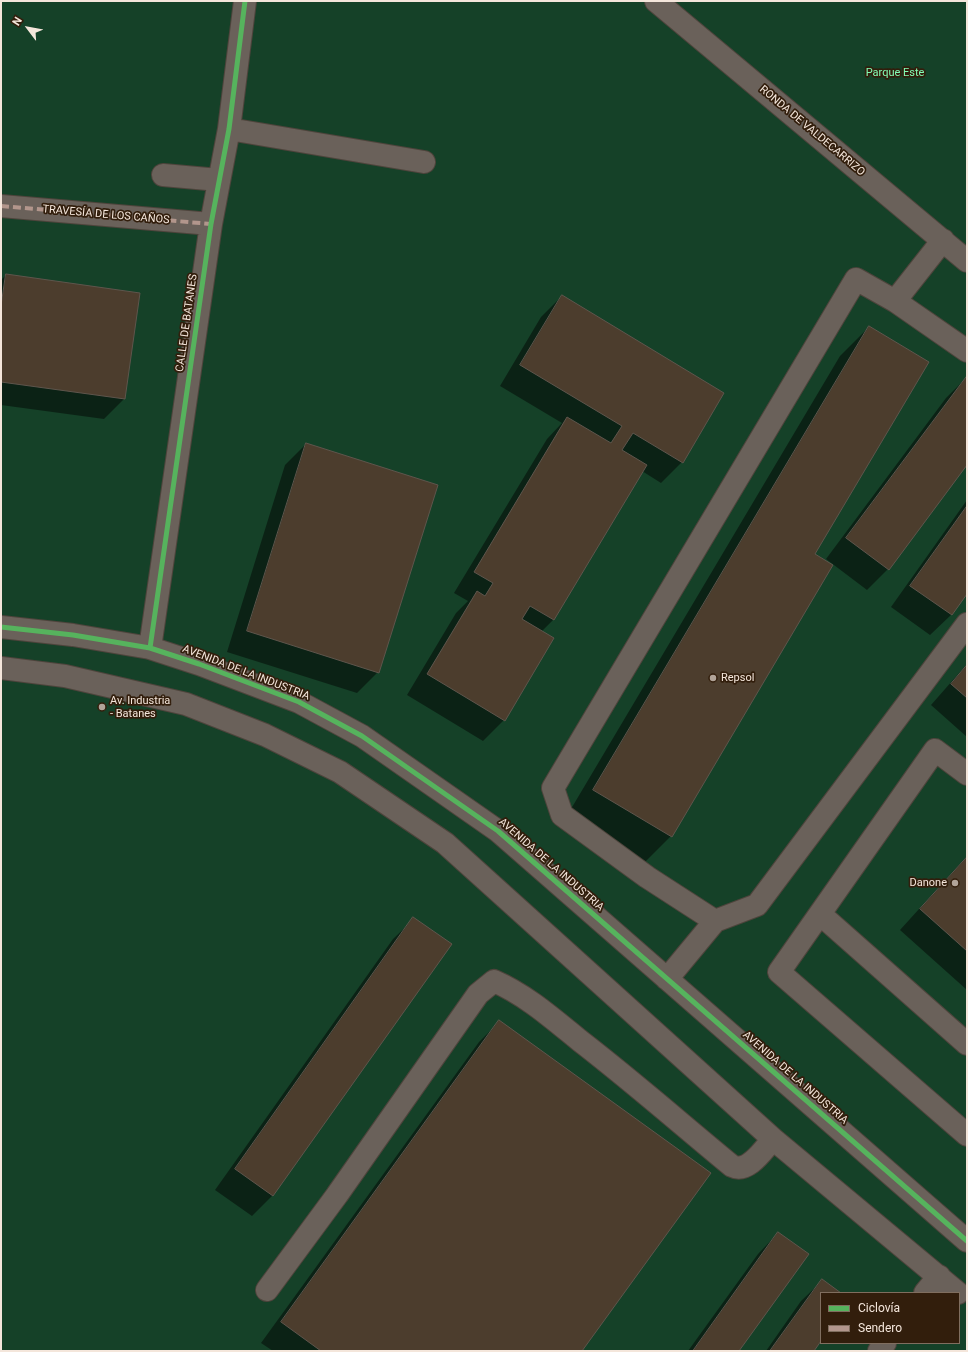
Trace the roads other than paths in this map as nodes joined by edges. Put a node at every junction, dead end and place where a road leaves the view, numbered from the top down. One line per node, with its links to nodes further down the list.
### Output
1 (245, 1): 3 (street, CALLE DE BATANES)
2 (656, 1): 9 (street, RONDA DE VALDECARRIZO)
3 (229, 129): 4 (street); 6 (street, CALLE DE BATANES)
4 (424, 162)
5 (163, 175): 6 (street)
6 (219, 180): 8 (street, CALLE DE BATANES)
7 (1, 206): 8 (street, TRAVESÍA DE LOS CAÑOS)
8 (211, 224): 15 (street, CALLE DE BATANES)
9 (943, 240): 10 (street, RONDA DE VALDECARRIZO); 11 (street)
10 (967, 261)
11 (895, 301): 12 (street); 19 (street)
12 (967, 351)
13 (967, 624): 19 (street)
14 (1, 627): 15 (street, AVENIDA DE LA INDUSTRIA)
15 (150, 648): 20 (street, AVENIDA DE LA INDUSTRIA)
16 (1, 668): 23 (street)
17 (967, 774): 18 (street)
18 (820, 914): 21 (street); 22 (street)
19 (714, 921): 20 (street)
20 (667, 979): 24 (street, AVENIDA DE LA INDUSTRIA)
21 (967, 1044)
22 (967, 1135)
23 (773, 1139): 25 (street); 26 (street)
24 (967, 1241)
25 (939, 1276): 27 (street); 28 (street)
26 (267, 1290)
27 (926, 1292)
28 (956, 1292)

